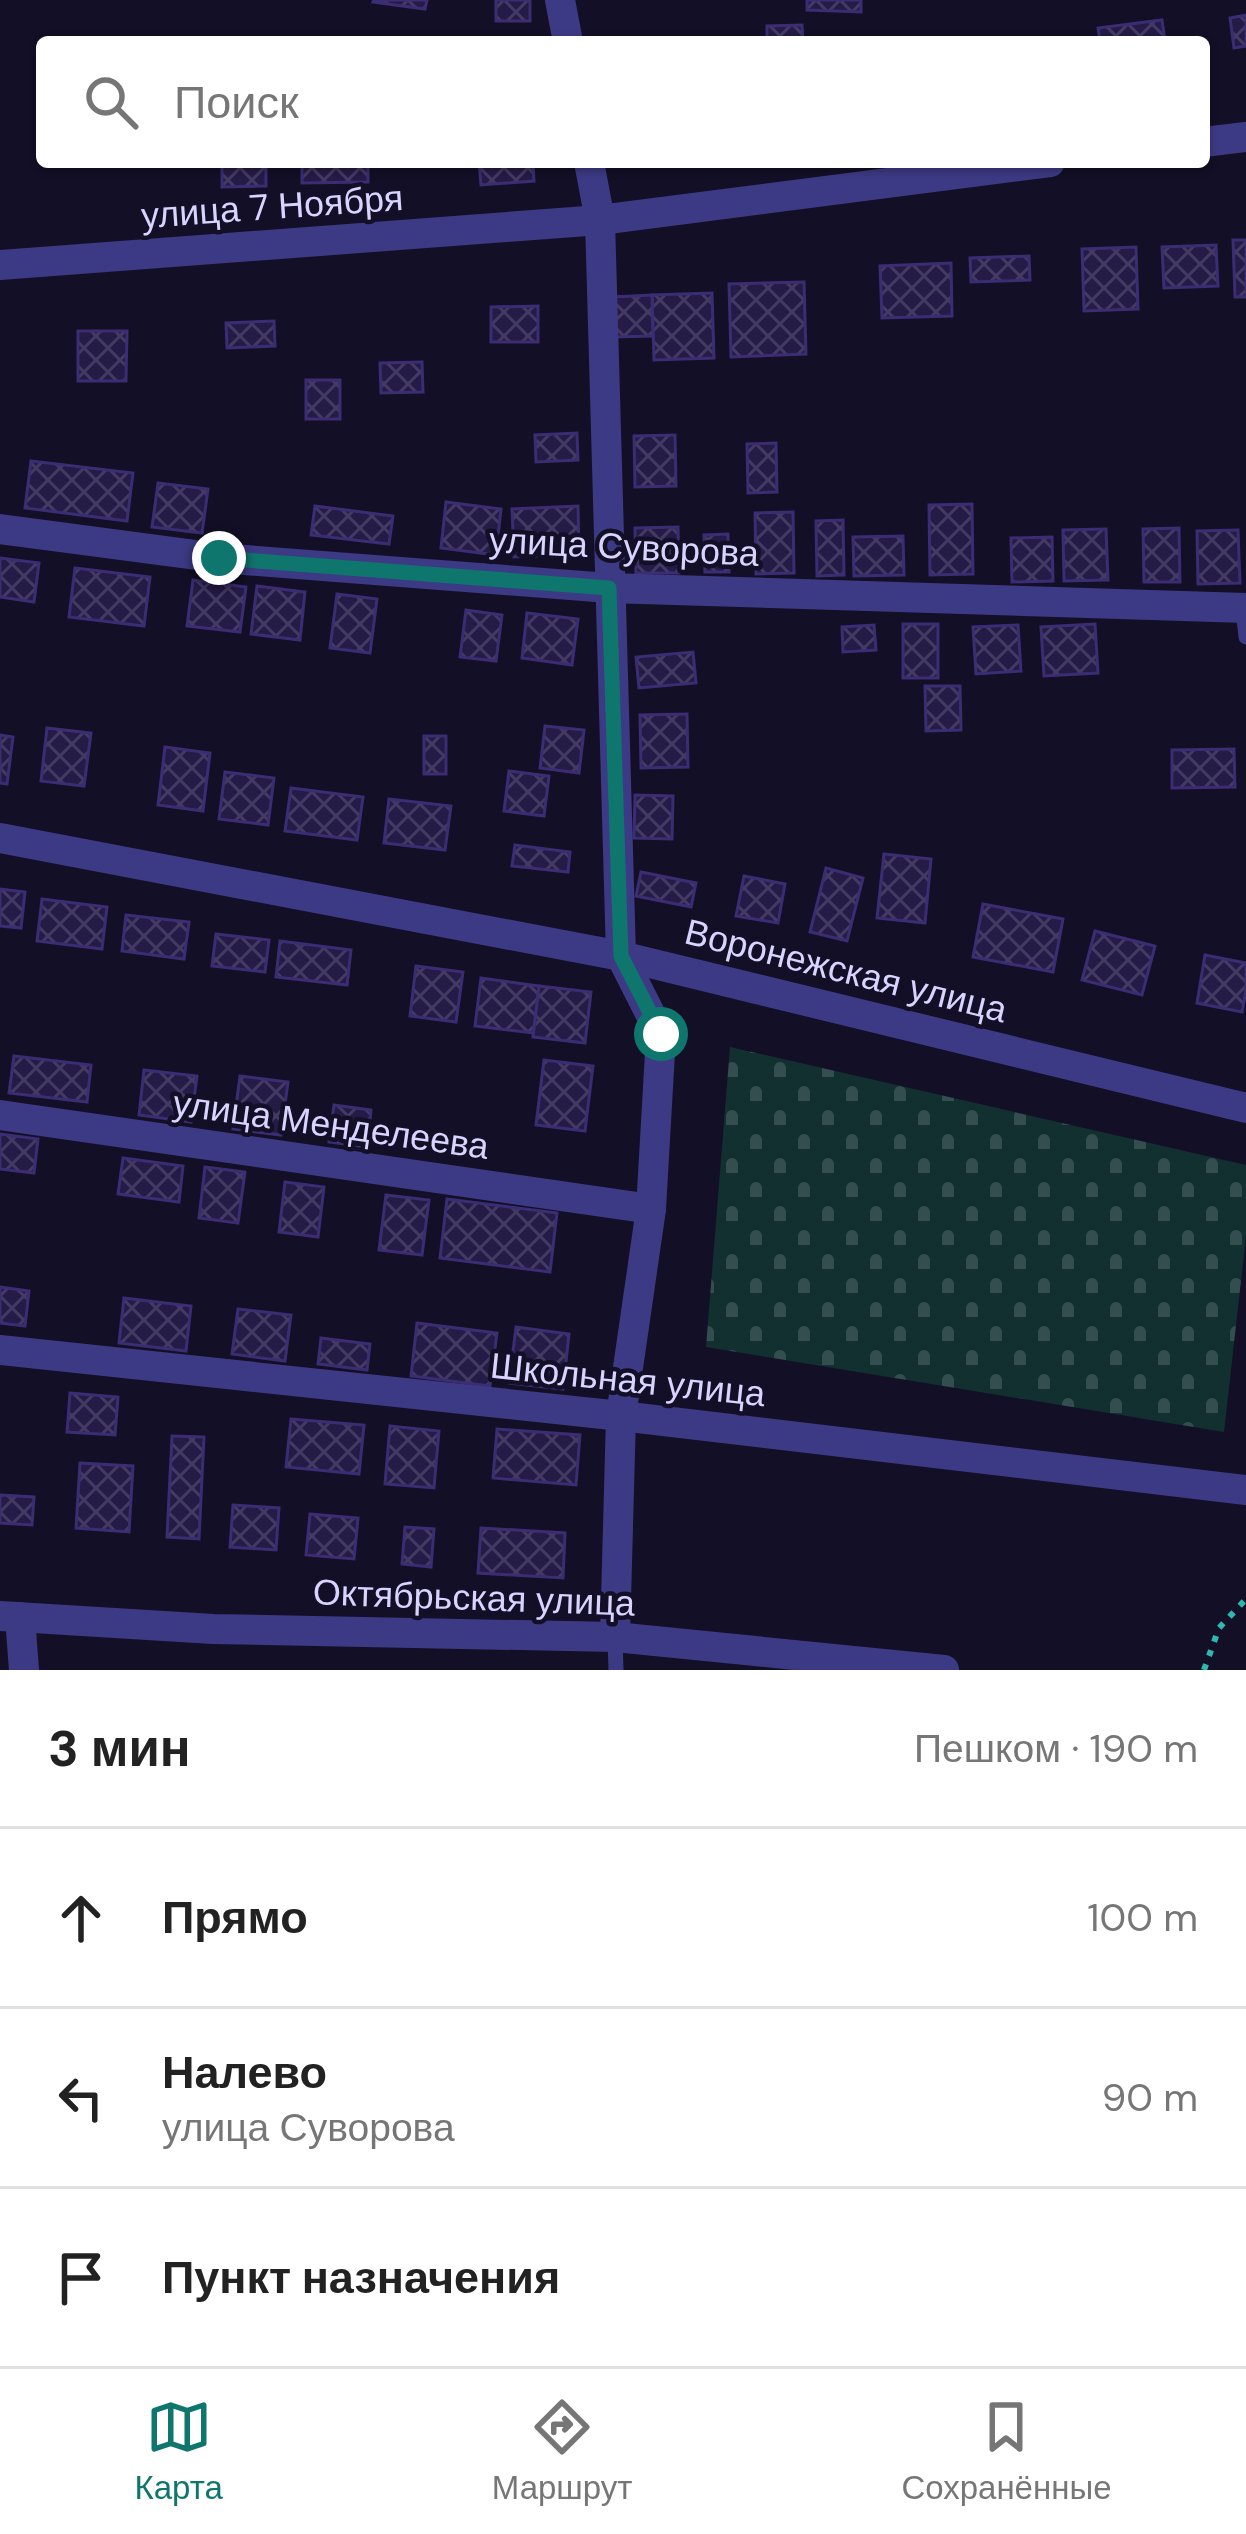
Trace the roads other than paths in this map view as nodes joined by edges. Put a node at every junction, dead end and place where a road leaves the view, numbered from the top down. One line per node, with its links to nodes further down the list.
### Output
1 (560, 0): 2 (street)
2 (567, 36)
3 (1246, 137): 4 (street)
4 (1210, 141)
5 (590, 168): 7 (street)
6 (1003, 168): 7 (street, улица 7 Ноября)
7 (600, 220): 8 (street, улица 7 Ноября); 10 (street)
8 (0, 266)
9 (0, 529): 10 (street, улица Суворова)
10 (609, 588): 11 (street, улица Суворова); 13 (street)
11 (1245, 618)
12 (0, 838): 13 (street, Воронежская улица)
13 (621, 956): 14 (street, Воронежская улица); 16 (street)
14 (1246, 1108)
15 (0, 1115): 16 (street, улица Менделеева)
16 (651, 1209): 18 (street)
17 (0, 1350): 18 (street, Школьная улица)
18 (621, 1416): 19 (street, Школьная улица); 21 (street)
19 (1246, 1490)
20 (10, 1617): 21 (street, Октябрьская улица); 22 (street)
21 (615, 1637): 23 (lane); 24 (street, Октябрьская улица)
22 (24, 1670)
23 (616, 1670)
24 (944, 1670)

